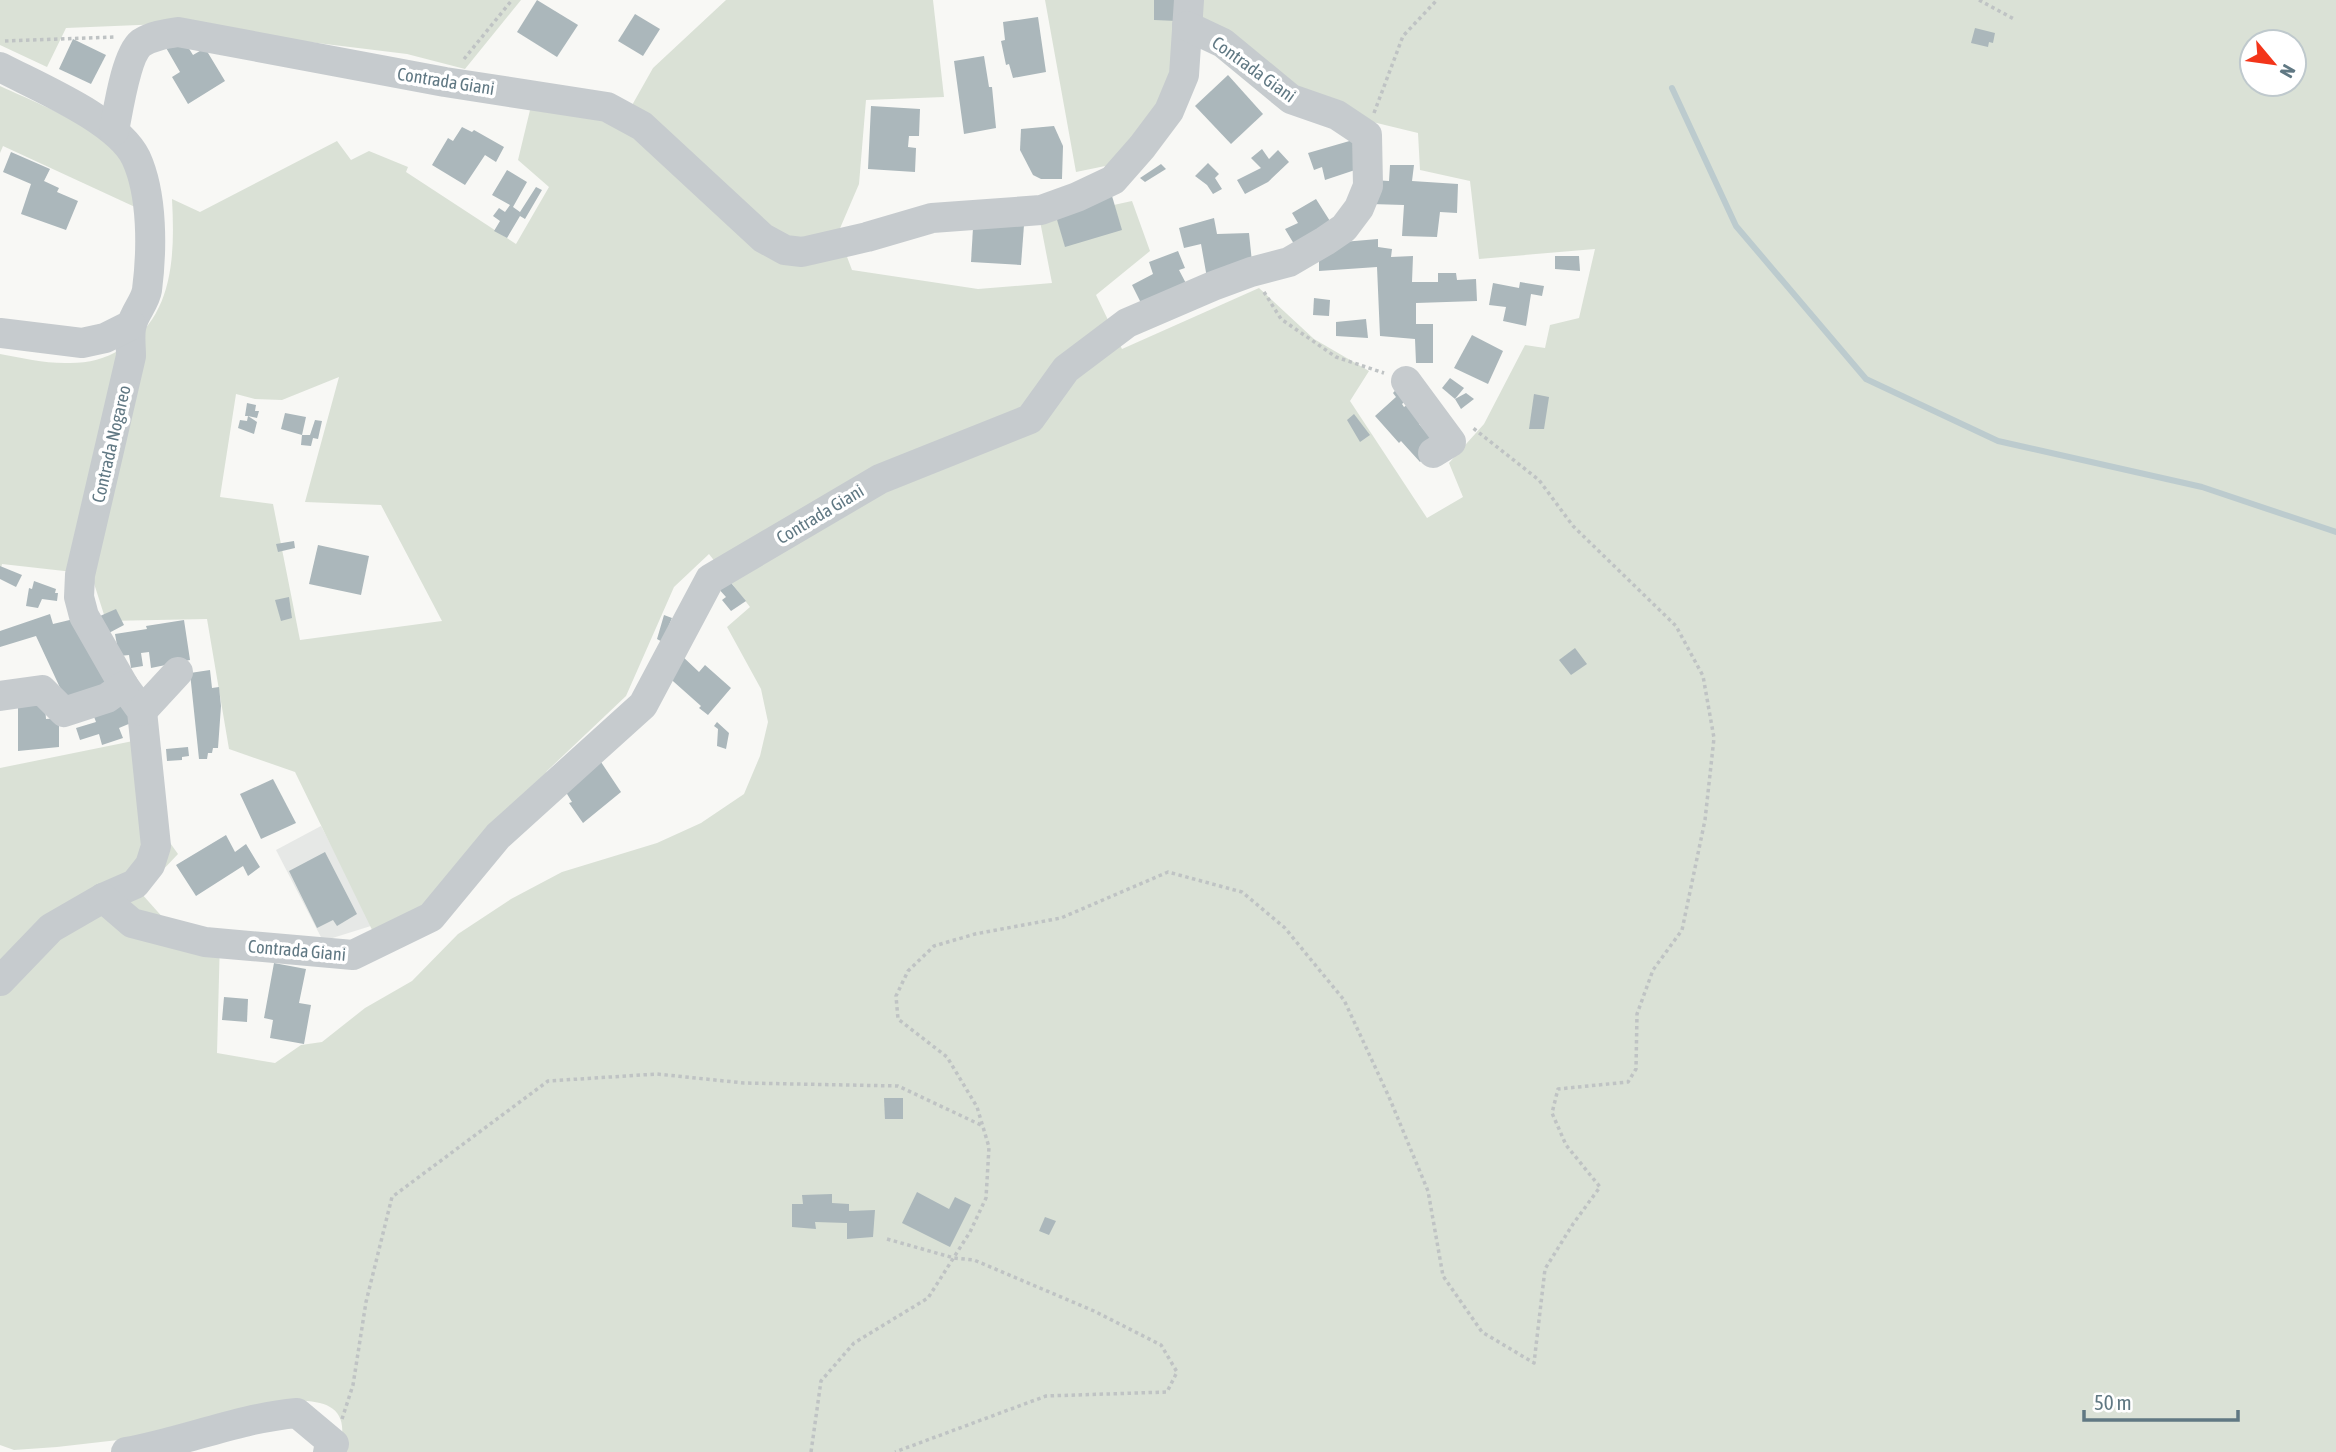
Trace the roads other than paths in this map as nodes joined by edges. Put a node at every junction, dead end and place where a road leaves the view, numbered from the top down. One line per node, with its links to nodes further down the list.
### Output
1 (1188, 13): 3 (street, Contrada Giani); 12 (street, Contrada Giani)
2 (0, 67): 3 (street)
3 (114, 131): 4 (street)
4 (131, 325): 5 (street); 9 (street, Contrada Nogareo)
5 (0, 333)
6 (1406, 381): 7 (street)
7 (1433, 453)
8 (178, 672): 11 (street)
9 (124, 686): 10 (street); 11 (street, Contrada Nogareo)
10 (0, 696)
11 (142, 711): 12 (street, Contrada Nogareo)
12 (103, 898): 13 (street, Contrada Nogareo)
13 (0, 981)
14 (331, 1448): 15 (street)
15 (126, 1452)

